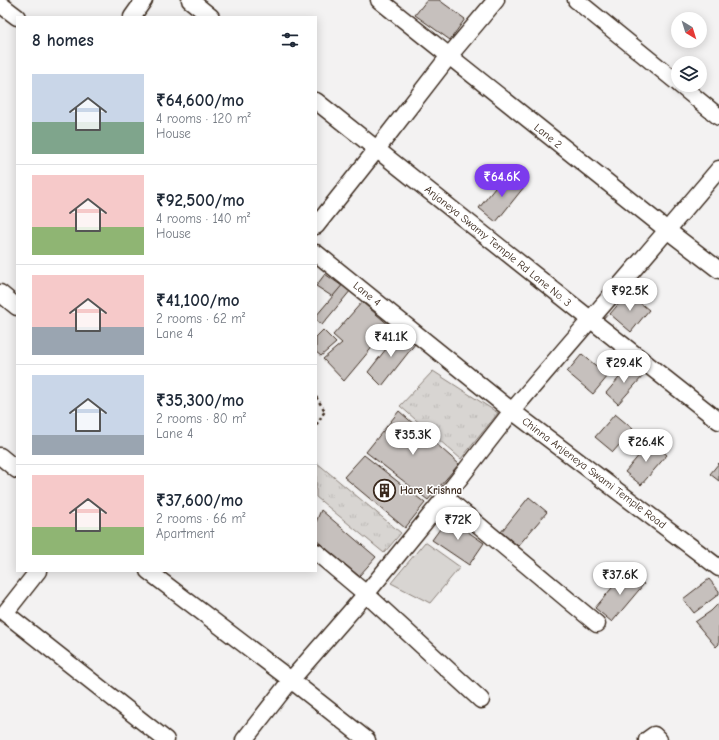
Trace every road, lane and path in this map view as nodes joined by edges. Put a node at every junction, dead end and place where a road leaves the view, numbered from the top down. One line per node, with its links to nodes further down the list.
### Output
1 (144, 0): 8 (street)
2 (190, 0): 9 (street)
3 (379, 0): 10 (street, Lane 2)
4 (496, 0): 10 (street)
5 (576, 0): 11 (street)
6 (0, 4): 7 (street)
7 (16, 16)
8 (133, 16)
9 (210, 16)
10 (449, 56): 15 (street); 18 (street, Lane 2)
11 (671, 77)
12 (689, 92): 14 (street)
13 (317, 102): 15 (street, Anjaneya Swamy Temple Rd Lane No. 3)
14 (719, 117)
15 (377, 149): 17 (street); 23 (street, Anjaneya Swamy Temple Rd Lane No. 3)
16 (719, 169): 18 (street, Chinna Anjeneya Swami Temple Road)
17 (317, 225)
18 (667, 230): 20 (street, Lane 2); 23 (street, Chinna Anjeneya Swami Temple Road)
19 (317, 254): 25 (street, Lane 4)
20 (719, 270)
21 (0, 293): 22 (street)
22 (16, 306)
23 (590, 319): 25 (street, Chinna Anjeneya Swami Temple Road); 26 (street, Anjaneya Swamy Temple Rd Lane No. 3)
24 (317, 399): 27 (path)
25 (512, 411): 30 (street); 32 (street, Chinna Anjeneya Swami Temple Road)
26 (719, 421)
27 (317, 423)
28 (0, 456): 29 (street)
29 (16, 469)
30 (446, 496): 35 (street); 36 (street)
31 (317, 553): 35 (street)
32 (719, 568)
33 (37, 572): 39 (street)
34 (149, 572): 37 (street)
35 (366, 594): 37 (street); 38 (street)
36 (597, 624)
37 (291, 680): 40 (street); 41 (street)
38 (481, 700)
39 (166, 740)
40 (244, 740)
41 (368, 740)
42 (647, 740): 43 (street)
43 (659, 740)

